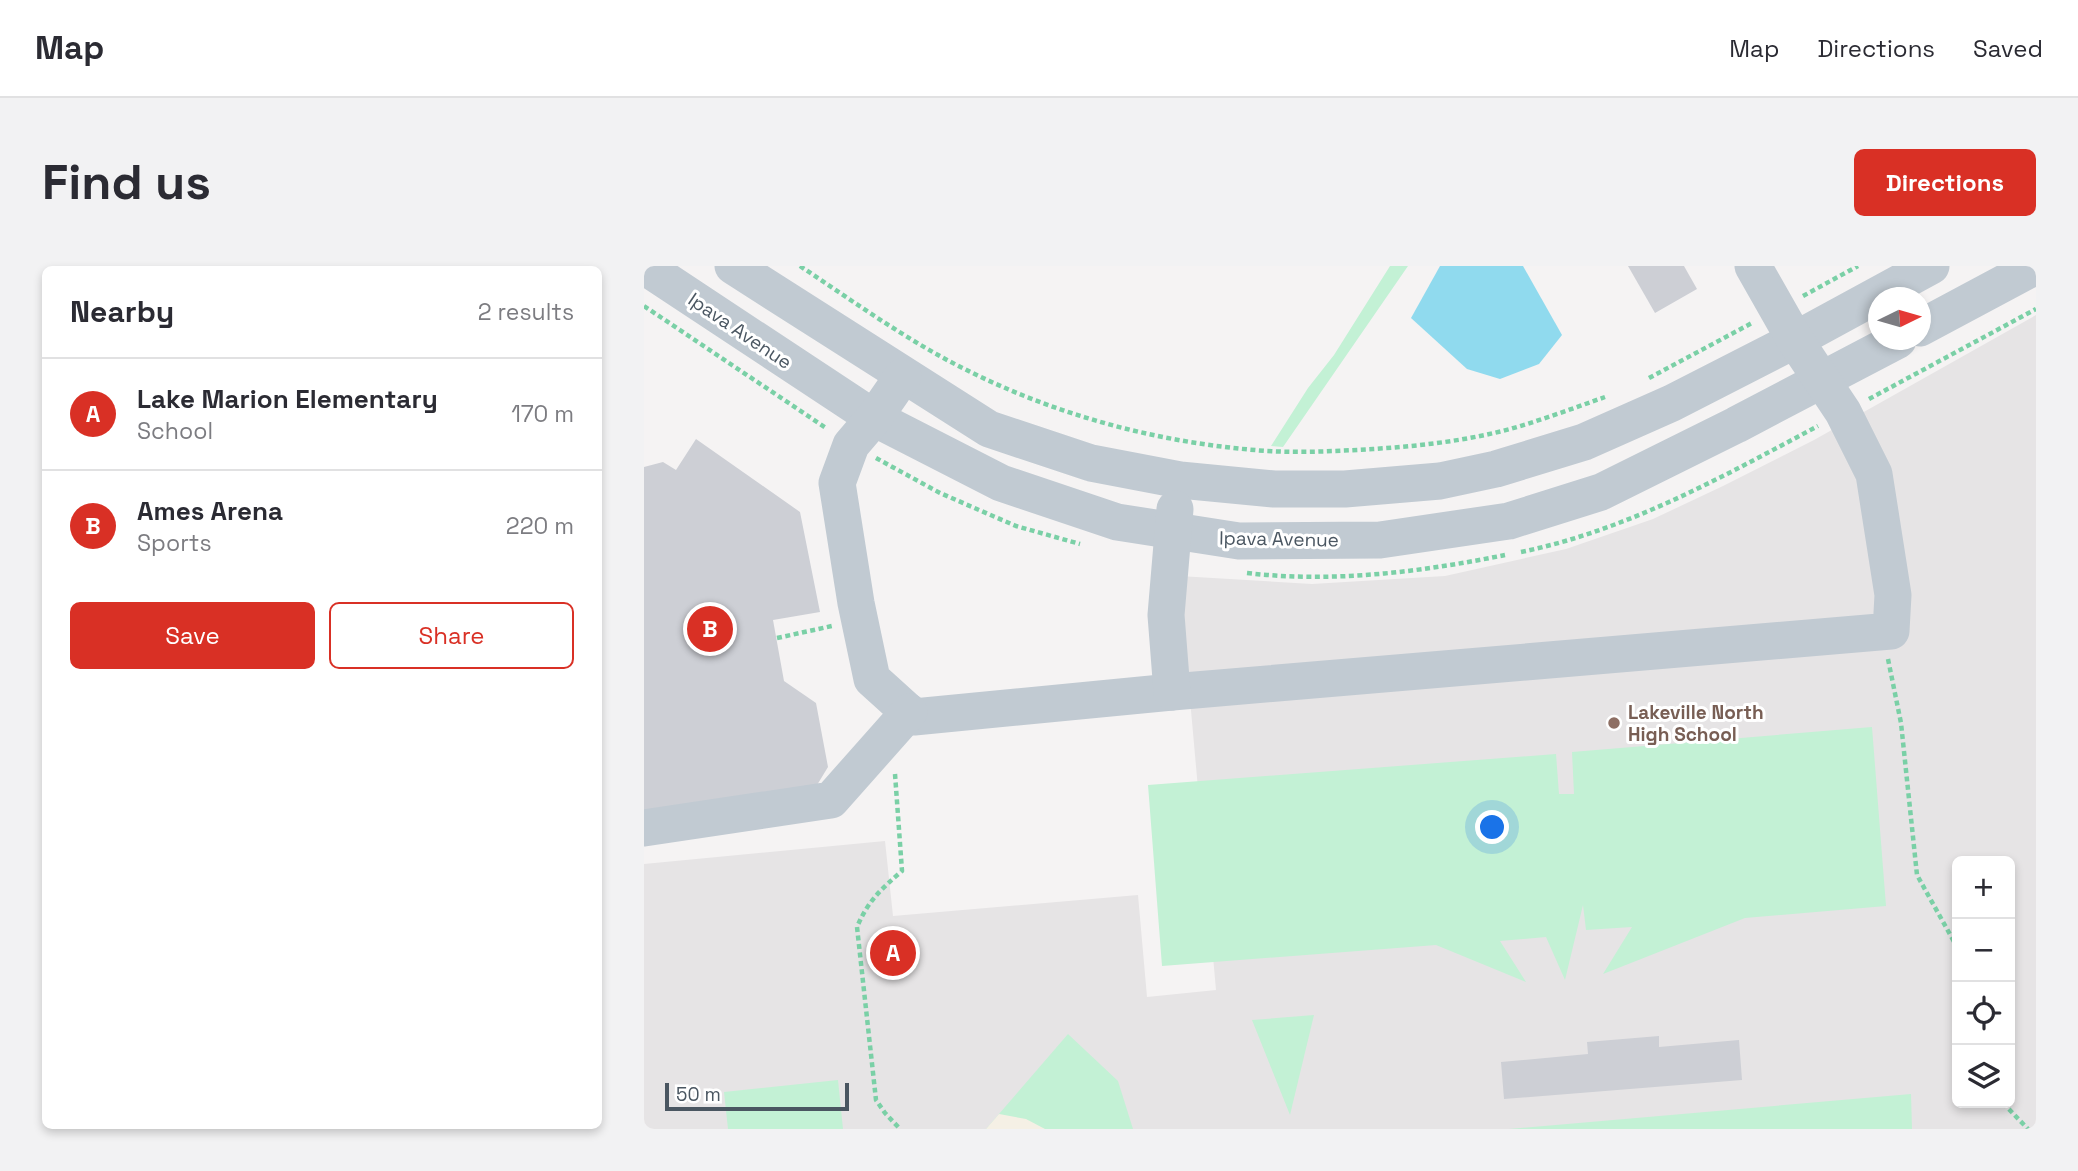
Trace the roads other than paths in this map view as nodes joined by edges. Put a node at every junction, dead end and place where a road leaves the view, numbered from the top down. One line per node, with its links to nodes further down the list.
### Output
1 (644, 266): 11 (street, Ipava Avenue)
2 (733, 266): 9 (street)
3 (1753, 266): 7 (street)
4 (1931, 266): 7 (street)
5 (2036, 266): 6 (street)
6 (1931, 322)
7 (1795, 340): 10 (street); 12 (street)
8 (1879, 350): 10 (street, Ipava Avenue)
9 (903, 376): 11 (street); 12 (street)
10 (1823, 379): 13 (street, Ipava Avenue); 14 (street)
11 (874, 418): 13 (street, Ipava Avenue); 15 (street)
12 (1180, 480): 13 (street)
13 (1171, 531): 14 (street)
14 (1172, 692): 15 (street)
15 (901, 722): 16 (street)
16 (644, 828)

